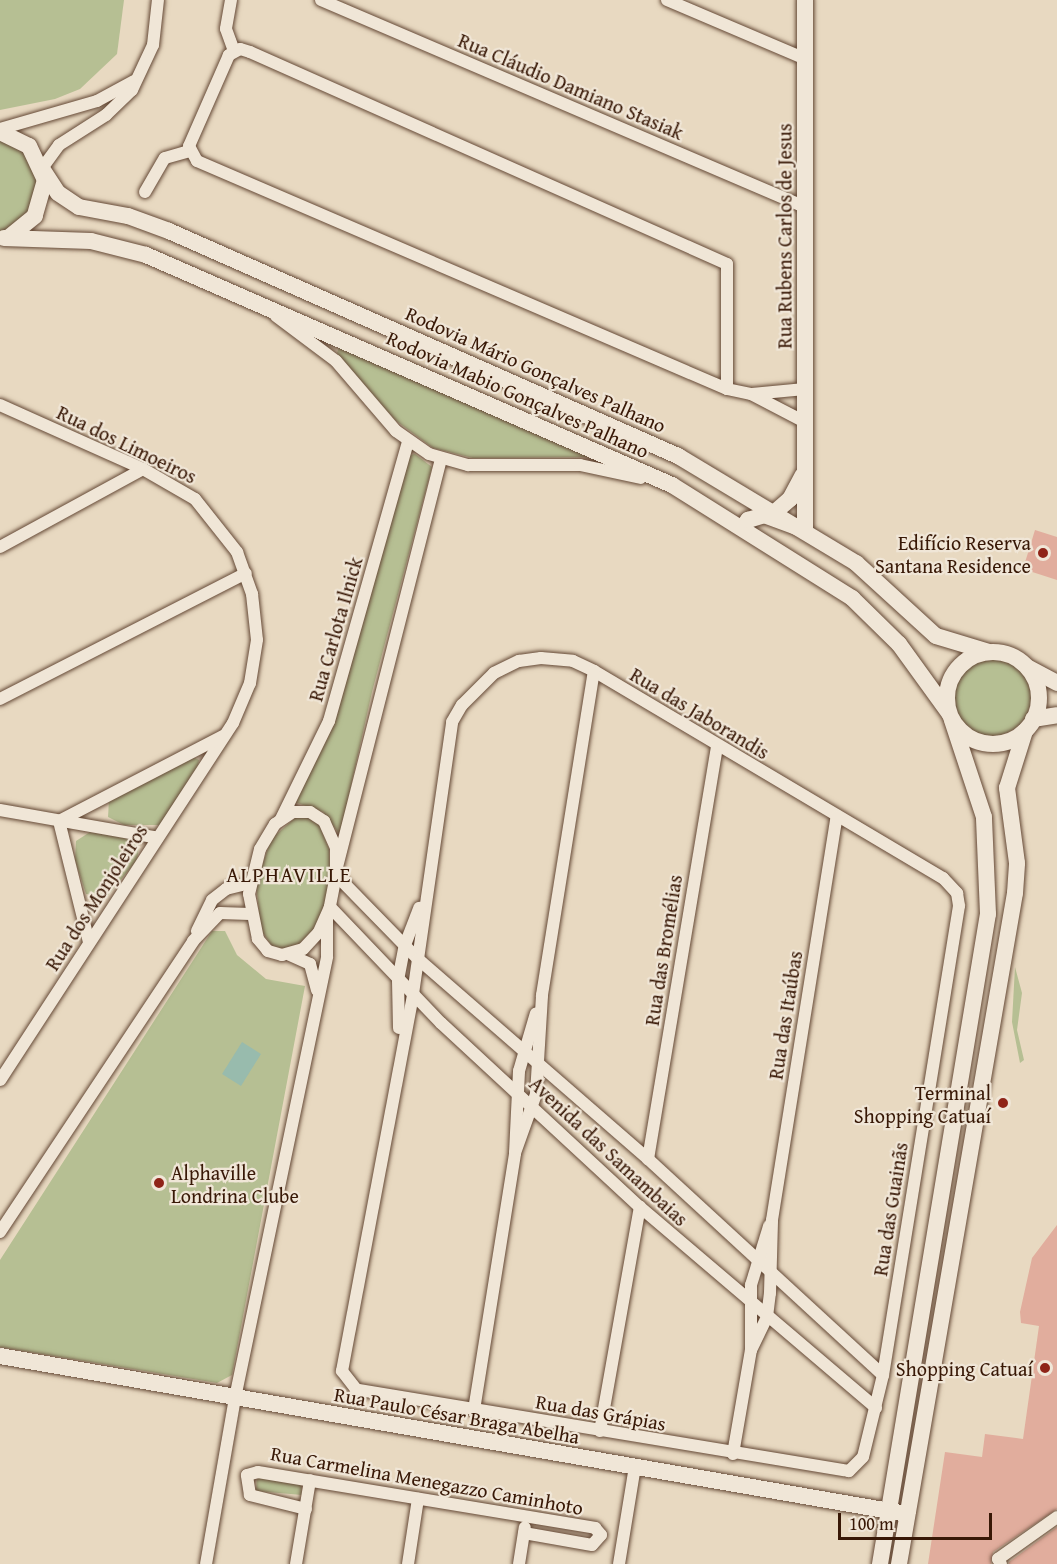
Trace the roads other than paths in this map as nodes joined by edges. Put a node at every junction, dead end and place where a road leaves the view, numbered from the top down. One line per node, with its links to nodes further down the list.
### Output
1 (158, 0): 8 (street)
2 (231, 0): 6 (street)
3 (321, 0): 13 (street, Rua Cláudio Damiano Stasiak)
4 (667, 0): 7 (street)
5 (805, 0): 7 (street, Rua Rubens Carlos de Jesus)
6 (234, 51): 10 (street); 16 (street)
7 (805, 59): 13 (street, Rua Rubens Carlos de Jesus)
8 (138, 78): 9 (street); 11 (street)
9 (0, 130): 11 (street, Rodovia Mário Gonçalves Palhano)
10 (189, 152): 12 (street); 16 (street)
11 (43, 168): 14 (street); 26 (street, Rodovia Mário Gonçalves Palhano)
12 (145, 192)
13 (805, 207): 17 (street, Rua Rubens Carlos de Jesus)
14 (2, 238): 15 (street, Rodovia Mabio Gonçalves Palhano)
15 (261, 304): 21 (street); 25 (street, Rodovia Mabio Gonçalves Palhano)
16 (727, 389): 18 (street)
17 (805, 389): 18 (street); 20 (street, Rua Rubens Carlos de Jesus)
18 (751, 394): 20 (street)
19 (0, 405): 23 (street, Rua dos Limoeiros)
20 (805, 422): 24 (street, Rua Rubens Carlos de Jesus)
21 (408, 442): 22 (street); 43 (street, Rua Carlota Ilnick)
22 (441, 459): 25 (street); 46 (street)
23 (143, 469): 29 (street); 30 (street, Rua dos Limoeiros)
24 (805, 471): 26 (street, Rua Rubens Carlos de Jesus); 28 (street, Rua Rubens Carlos de Jesus)
25 (672, 485): 27 (street, Rodovia Mabio Gonçalves Palhano)
26 (775, 512): 28 (street, Rodovia Mário Gonçalves Palhano)
27 (743, 527): 28 (street); 37 (street, Rodovia Mabio Gonçalves Palhano)
28 (805, 530): 31 (street, Rodovia Mário Gonçalves Palhano)
29 (0, 547)
30 (246, 573): 35 (street); 39 (street, Rua dos Limoeiros)
31 (989, 652): 32 (street); 37 (street)
32 (1027, 667): 34 (street); 38 (street)
33 (594, 671): 40 (street, Rua das Jaborandis); 49 (street, Rua das Jaborandis); 59 (street)
34 (1057, 683)
35 (0, 699)
36 (1057, 715): 38 (street)
37 (951, 716): 38 (street); 89 (street)
38 (1029, 725): 90 (street)
39 (224, 736): 44 (street); 45 (street, Rua dos Monjoleiros)
40 (717, 748): 42 (street, Rua das Jaborandis); 68 (street, Rua das Bromélias)
41 (0, 810): 44 (street)
42 (837, 816): 48 (street, Rua das Jaborandis); 70 (street, Rua das Itaúbas)
43 (280, 819): 46 (street); 47 (street, Rua Carlota Ilnick)
44 (59, 821): 45 (street); 53 (street)
45 (158, 838): 53 (street, Rua dos Monjoleiros)
46 (337, 871): 50 (street); 54 (street, Avenida das Samambaias)
47 (250, 883): 51 (street); 52 (street)
48 (950, 884): 78 (street, Rua das Guainãs)
49 (425, 892): 54 (street); 56 (street)
50 (329, 911): 55 (street); 57 (street, Avenida das Samambaias); 60 (street)
51 (250, 914): 52 (street); 55 (street)
52 (194, 940): 71 (street)
53 (89, 942): 64 (street, Rua dos Monjoleiros)
54 (405, 945): 56 (street, Avenida das Samambaias); 57 (street)
55 (290, 955): 60 (street)
56 (418, 958): 58 (street); 62 (street, Avenida das Samambaias)
57 (398, 980): 58 (street, Avenida das Samambaias); 61 (street)
58 (413, 994): 61 (street); 65 (street, Avenida das Samambaias)
59 (542, 995): 62 (street); 63 (street)
60 (317, 997): 79 (street)
61 (400, 1045): 81 (street, Rua das Grápias)
62 (523, 1050): 63 (street, Avenida das Samambaias); 65 (street)
63 (536, 1059): 66 (street); 68 (street, Avenida das Samambaias)
64 (0, 1080)
65 (519, 1094): 66 (street, Avenida das Samambaias); 67 (street)
66 (532, 1107): 67 (street); 69 (street, Avenida das Samambaias)
67 (515, 1153): 81 (street)
68 (648, 1159): 72 (street, Avenida das Samambaias)
69 (640, 1207): 74 (street, Avenida das Samambaias); 82 (street)
70 (772, 1220): 72 (street, Rua das Itaúbas); 73 (street, Rua das Itaúbas)
71 (0, 1232)
72 (756, 1259): 73 (street, Avenida das Samambaias); 74 (street, Rua das Itaúbas)
73 (771, 1274): 75 (street, Rua das Itaúbas); 78 (street, Avenida das Samambaias)
74 (751, 1304): 75 (street, Avenida das Samambaias); 76 (street, Rua das Itaúbas)
75 (767, 1317): 76 (street, Rua das Itaúbas); 80 (street, Avenida das Samambaias)
76 (751, 1350): 83 (street, Rua das Itaúbas)
77 (0, 1356): 79 (street, Rua Paulo César Braga Abelha)
78 (883, 1375): 80 (street, Rua das Guainãs)
79 (235, 1398): 84 (street, Rua Paulo César Braga Abelha); 94 (street)
80 (876, 1408): 85 (street, Rua das Guainãs)
81 (474, 1410): 82 (street, Rua das Grápias)
82 (600, 1431): 83 (street, Rua das Grápias)
83 (733, 1454): 85 (street, Rua das Grápias)
84 (635, 1467): 89 (street, Rua Paulo César Braga Abelha); 98 (street)
85 (855, 1468)
86 (310, 1480): 87 (street, Rua Carmelina Menegazzo Caminhoto); 88 (street); 88 (street, Rua Carmelina Menegazzo Caminhoto)
87 (418, 1499): 91 (street, Rua Carmelina Menegazzo Caminhoto); 96 (street)
88 (306, 1509): 95 (street)
89 (889, 1511): 90 (street, Rua Paulo César Braga Abelha); 99 (street)
90 (907, 1514): 100 (street)
91 (527, 1517): 93 (street); 93 (street, Rua Carmelina Menegazzo Caminhoto)
92 (1057, 1517): 101 (street)
93 (524, 1533): 97 (street)
94 (206, 1564)
95 (296, 1564)
96 (408, 1564)
97 (519, 1564)
98 (619, 1564)
99 (880, 1564)
100 (899, 1564)
101 (1001, 1564)

